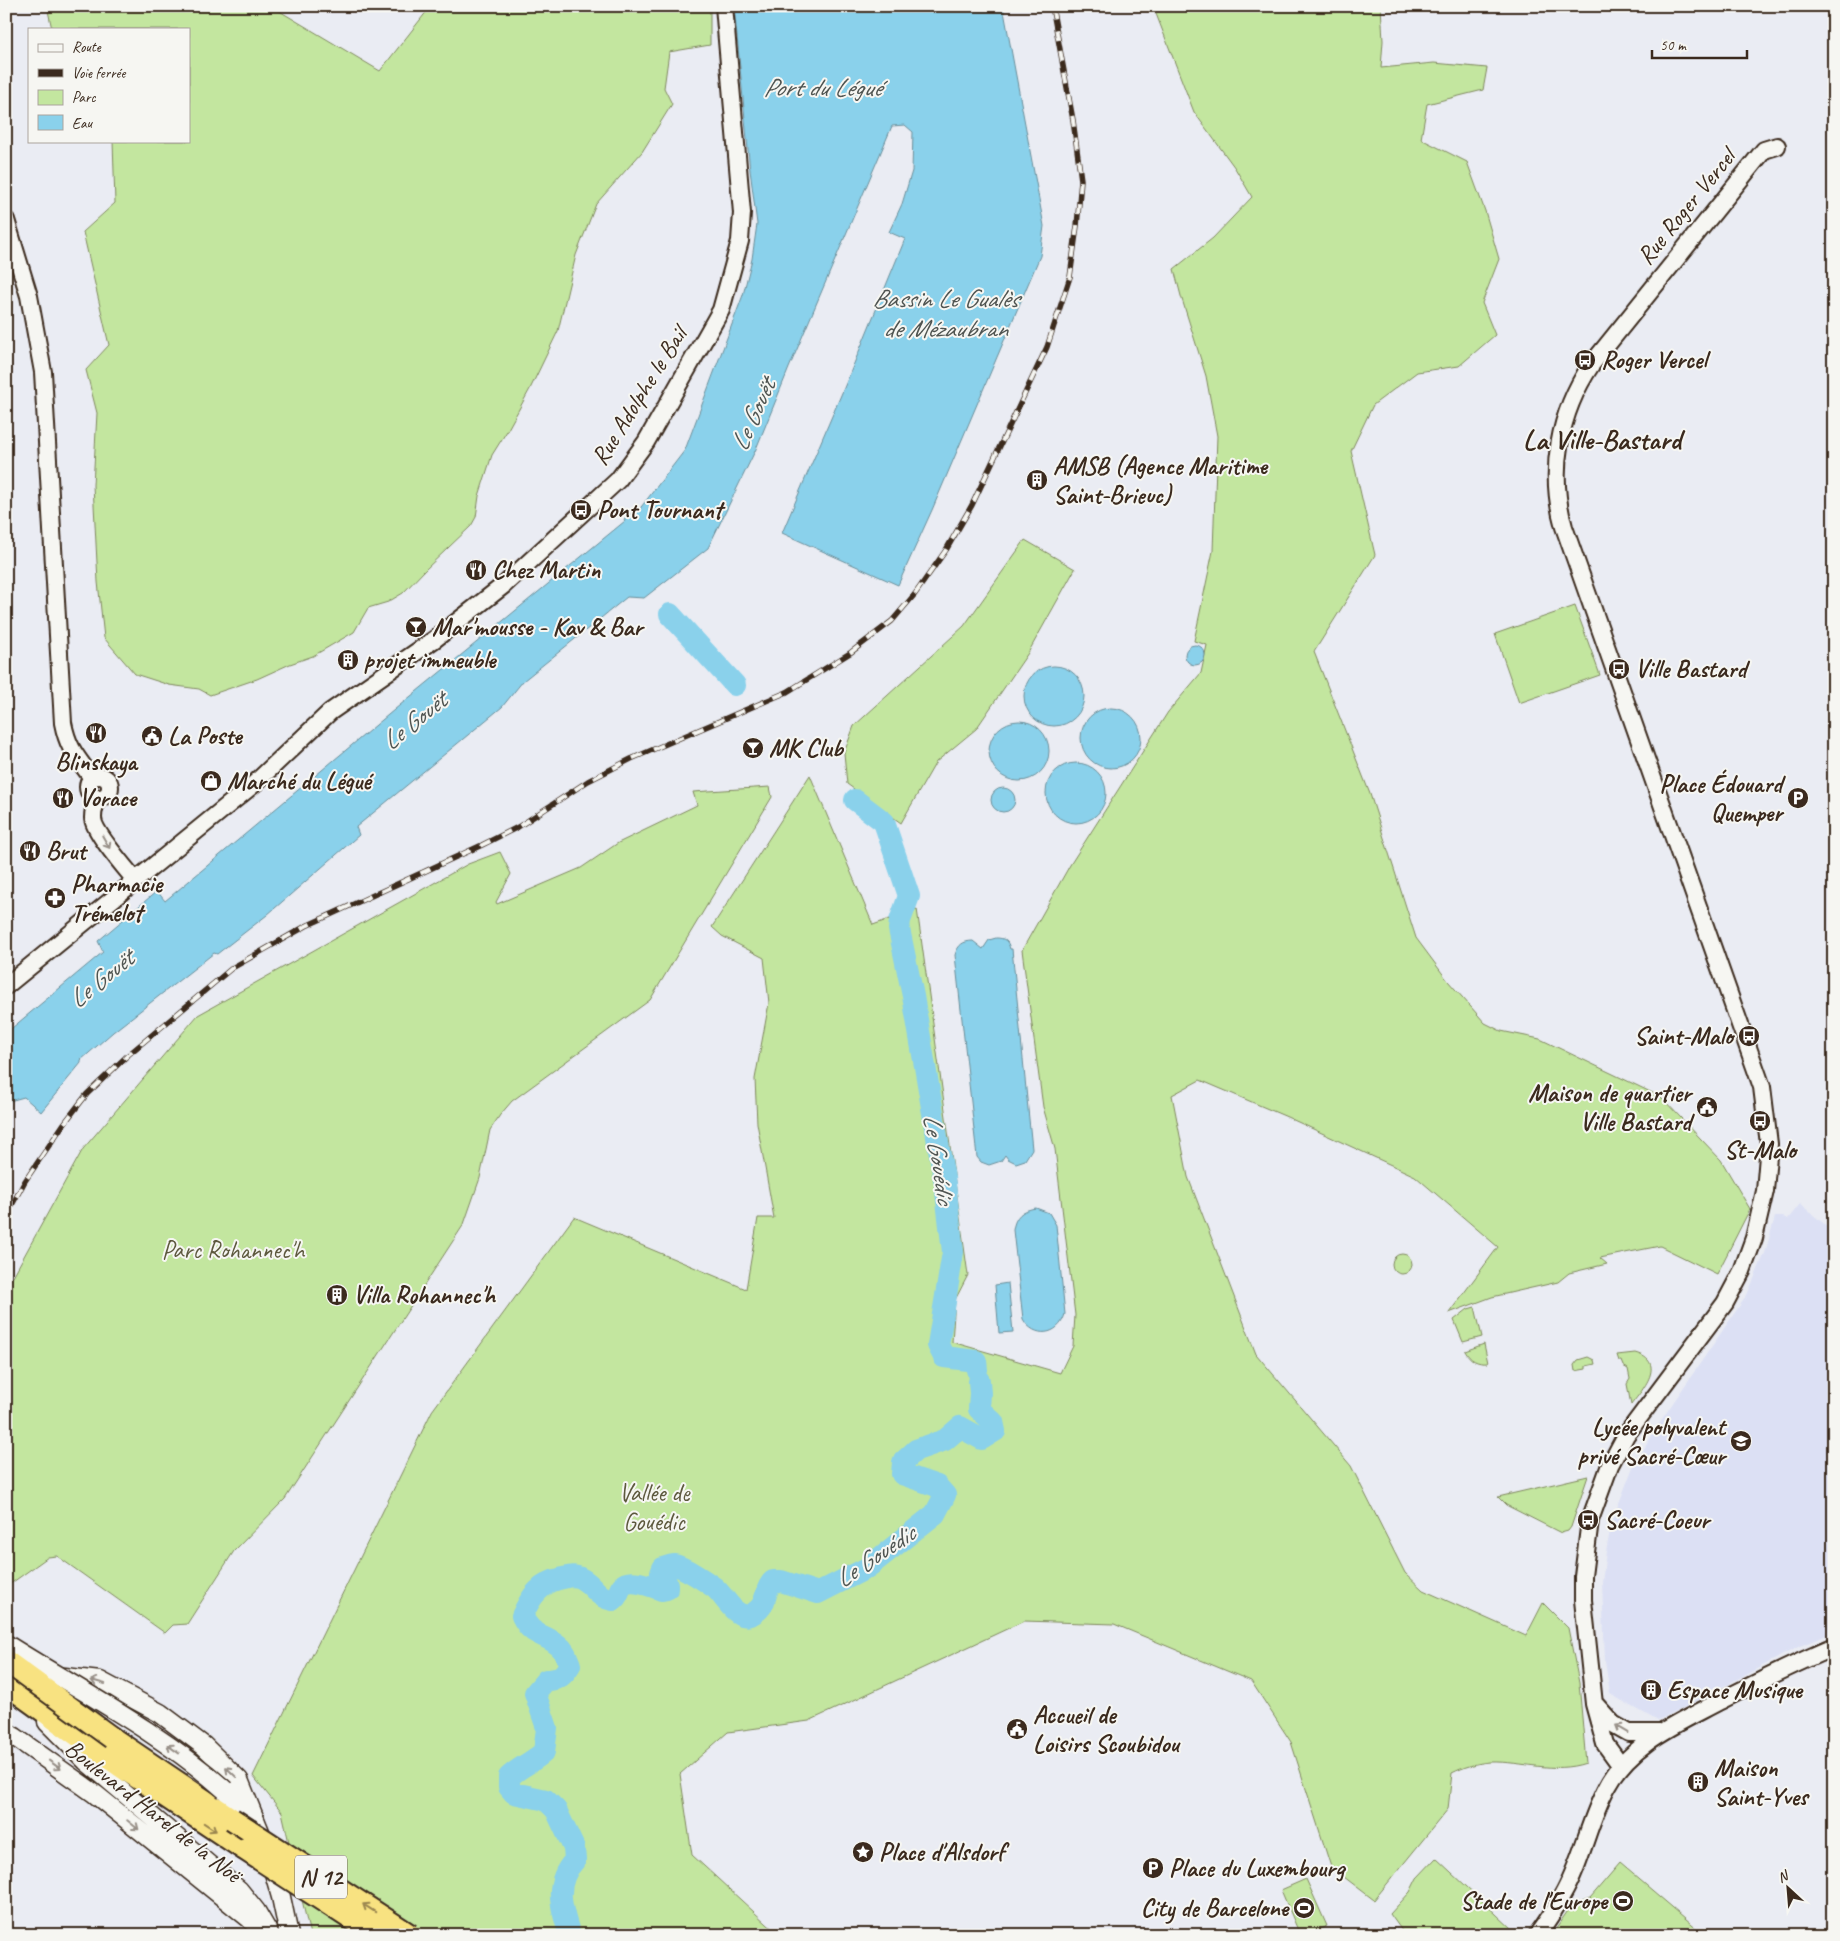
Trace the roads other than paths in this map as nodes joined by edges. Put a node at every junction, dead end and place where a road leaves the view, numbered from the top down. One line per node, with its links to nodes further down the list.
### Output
1 (724, 6): 4 (street, Rue Adolphe le Bail)
2 (1777, 146): 10 (street, Rue Roger Vercel)
3 (6, 220): 4 (street, one-way to 4)
4 (135, 880): 5 (street, Rue Adolphe le Bail)
5 (6, 986)
6 (6, 1644): 17 (main road, one-way to 6, bridge)
7 (1834, 1647): 12 (street)
8 (6, 1660): 13 (highway, N 12, bridge)
9 (9, 1685): 13 (highway, N 12); 17 (main road, one-way to 9)
10 (1594, 1704): 12 (street, one-way to 10); 14 (street, Rue Roger Vercel)
11 (6, 1732): 15 (main road, Boulevard Harel de la Noë, one-way to 15)
12 (1658, 1733): 14 (street)
13 (99, 1750): 16 (main road); 18 (highway, N 12, one-way to 18, bridge); 19 (highway, N 12, one-way to 13, bridge)
14 (1621, 1766): 20 (street)
15 (263, 1935)
16 (270, 1935)
17 (288, 1935)
18 (376, 1935)
19 (410, 1935)
20 (1537, 1935)

